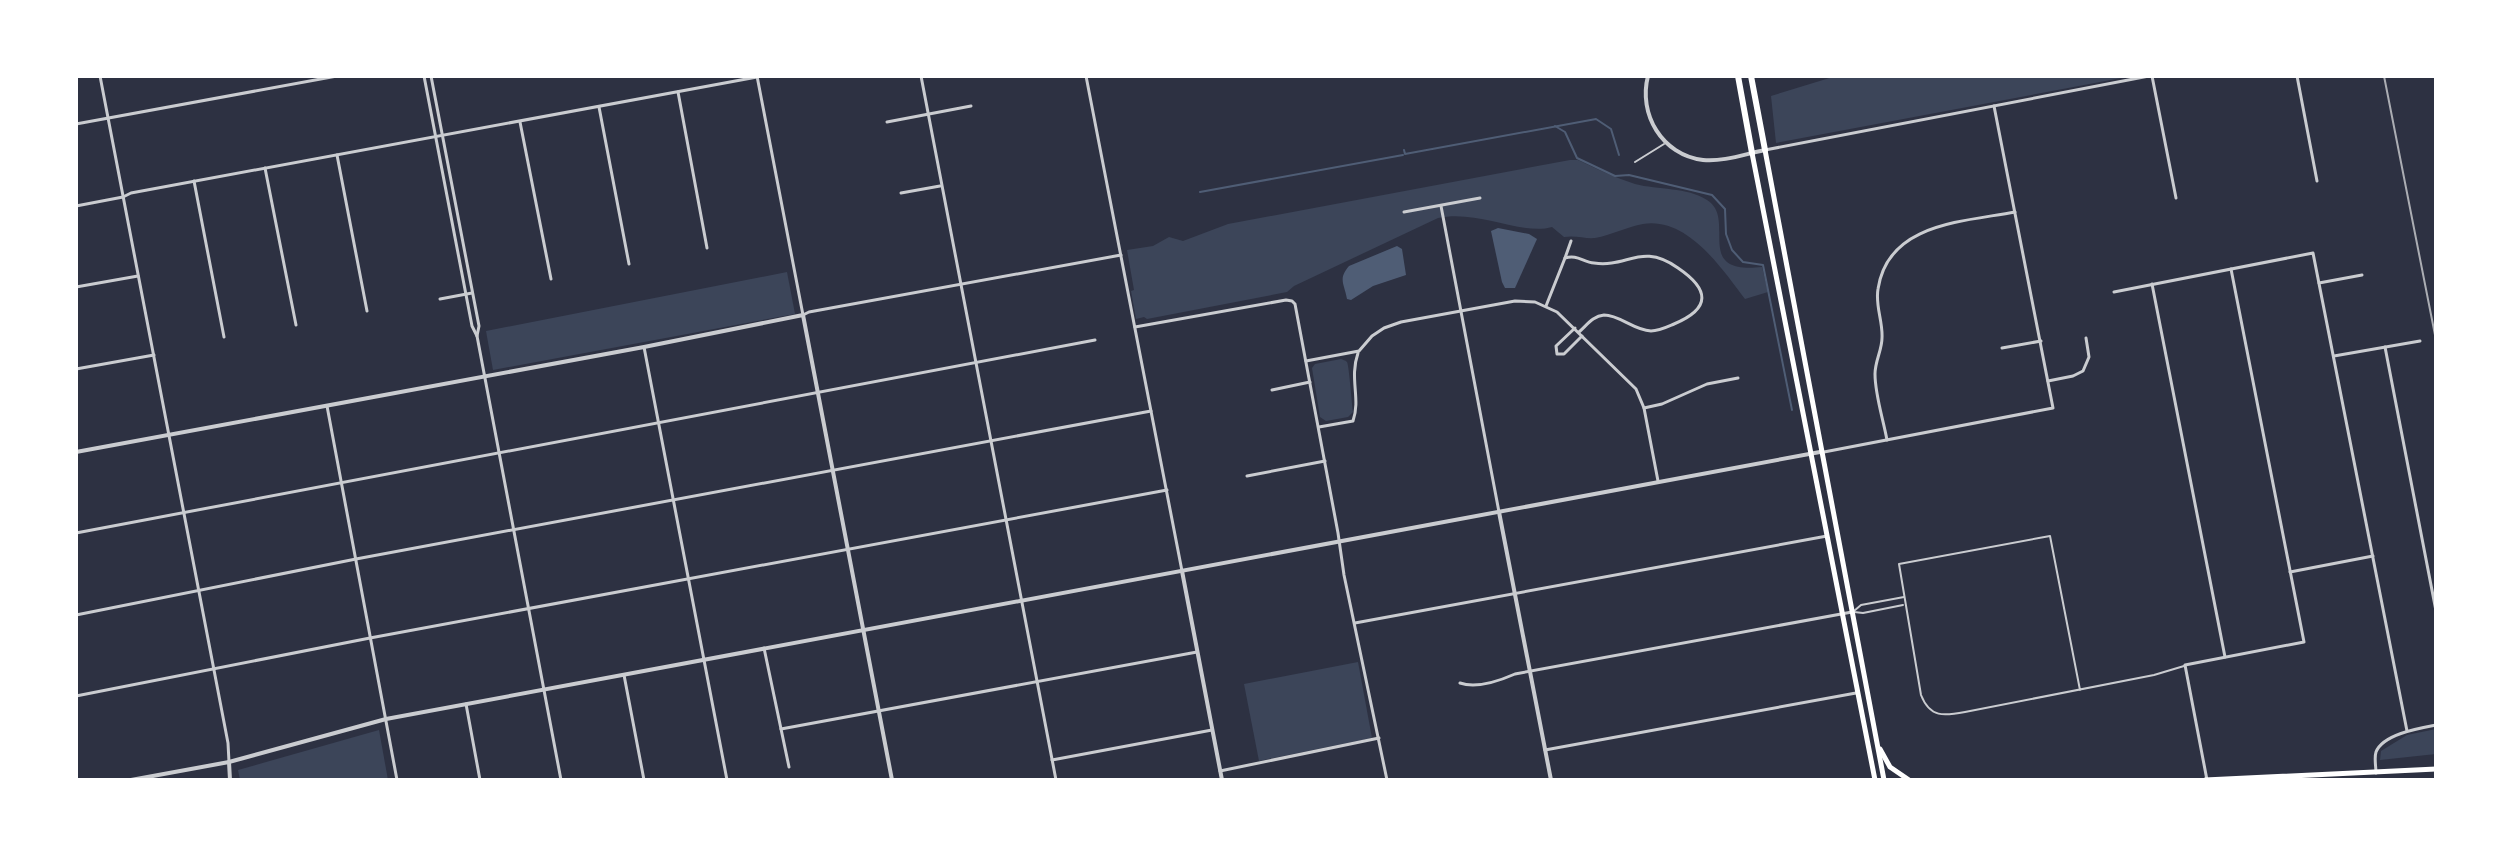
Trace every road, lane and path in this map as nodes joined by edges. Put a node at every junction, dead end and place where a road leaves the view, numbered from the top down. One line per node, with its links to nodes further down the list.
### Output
1 (100, 76): 18 (street)
2 (337, 76): 18 (street)
3 (424, 76): 23 (street)
4 (431, 76): 22 (street)
5 (757, 76): 13 (street); 61 (street)
6 (921, 76): 17 (street)
7 (1086, 76): 43 (street)
8 (1648, 76): 24 (street)
9 (1738, 76): 26 (highway)
10 (1751, 76): 25 (highway)
11 (2150, 76): 15 (street); 36 (street)
12 (2297, 76): 31 (street)
13 (678, 92): 16 (street); 42 (street)
14 (971, 106): 17 (street)
15 (1994, 106): 25 (street); 40 (street)
16 (599, 107): 19 (street); 45 (street)
17 (929, 114): 20 (street); 32 (street)
18 (108, 118): 21 (street); 34 (street)
19 (520, 122): 22 (street); 49 (street)
20 (887, 122)
21 (76, 124)
22 (443, 136): 23 (street); 55 (street)
23 (436, 137): 27 (street); 56 (street)
24 (1665, 142): 26 (street); 28 (lane)
25 (1765, 150): 26 (street); 96 (main road)
26 (1752, 153): 98 (main road)
27 (337, 155): 29 (street); 59 (street)
28 (1635, 162)
29 (265, 168): 30 (street); 62 (street)
30 (194, 181): 34 (street); 67 (street)
31 (2317, 181)
32 (942, 186): 33 (street); 51 (street)
33 (901, 193)
34 (123, 197): 37 (street); 48 (street)
35 (1480, 198): 38 (street)
36 (2176, 198)
37 (76, 206)
38 (1441, 206): 39 (street); 60 (street)
39 (1404, 212)
40 (2015, 212): 70 (street); 93 (street)
41 (1571, 241): 44 (street)
42 (707, 248)
43 (1121, 255): 51 (street); 63 (street)
44 (1565, 258): 58 (street); 65 (street)
45 (629, 264)
46 (2231, 269): 50 (street); 52 (street); 117 (street)
47 (2362, 275): 50 (street)
48 (138, 276): 53 (street); 76 (street)
49 (551, 279)
50 (2319, 283): 77 (street)
51 (961, 284): 61 (street); 79 (street)
52 (2152, 284): 54 (street); 134 (street)
53 (76, 287)
54 (2114, 292)
55 (473, 293): 56 (street); 66 (street)
56 (466, 294): 57 (street); 66 (street)
57 (440, 299)
58 (1546, 306): 60 (street); 64 (street)
59 (367, 311)
60 (1460, 311): 75 (street); 107 (street)
61 (803, 315): 72 (street); 86 (street)
62 (296, 325)
63 (1135, 327): 78 (street); 89 (street)
64 (1575, 328): 65 (street); 65 (street)
65 (1581, 334): 88 (street)
66 (477, 336): 81 (street)
67 (224, 337)
68 (2086, 338): 83 (street)
69 (1095, 340): 79 (street)
70 (2041, 341): 74 (street); 83 (street)
71 (2420, 341): 73 (street)
72 (644, 347): 81 (street); 90 (street)
73 (2385, 347): 77 (street); 125 (street)
74 (2002, 348)
75 (1359, 351): 78 (street); 91 (street)
76 (154, 355): 80 (street); 92 (street)
77 (2334, 356): 114 (street)
78 (1306, 361): 84 (street)
79 (976, 363): 86 (street); 94 (street)
80 (76, 369)
81 (485, 377): 87 (street); 97 (street)
82 (1738, 378): 88 (street)
83 (2048, 381): 93 (street)
84 (1310, 382): 85 (street); 91 (street)
85 (1272, 390)
86 (818, 394): 90 (street); 100 (street)
87 (327, 406): 92 (street); 103 (street)
88 (1644, 408): 102 (street)
89 (1151, 411): 94 (street); 104 (street)
90 (659, 423): 97 (street); 105 (street)
91 (1319, 427): 99 (street)
92 (169, 435): 95 (street); 106 (street)
93 (1887, 440): 96 (street)
94 (992, 441): 100 (street); 108 (street)
95 (76, 452)
96 (1820, 452): 98 (street); 126 (main road)
97 (499, 453): 103 (street); 109 (street)
98 (1811, 454): 102 (street); 111 (main road)
99 (1325, 461): 101 (street); 112 (street)
100 (832, 470): 105 (street); 113 (street)
101 (1247, 476)
102 (1658, 482): 107 (street)
103 (341, 483): 106 (street); 115 (street)
104 (1167, 490): 108 (street); 116 (street)
105 (673, 500): 109 (street); 118 (street)
106 (183, 512): 110 (street); 119 (street)
107 (1499, 512): 112 (street); 120 (street)
108 (1007, 520): 113 (street); 122 (street)
109 (514, 530): 115 (street); 124 (street)
110 (76, 533)
111 (1828, 535): 120 (street); 127 (main road)
112 (1338, 542): 116 (street); 129 (street)
113 (847, 549): 118 (street); 130 (street)
114 (2373, 556): 117 (street); 152 (street)
115 (356, 559): 119 (street); 131 (street)
116 (1182, 571): 122 (street); 133 (street)
117 (2290, 572): 134 (street)
118 (688, 580): 124 (street); 135 (street)
119 (199, 592): 128 (street); 137 (street)
120 (1515, 593): 129 (street); 138 (street)
121 (1904, 597): 123 (lane); 126 (lane); 143 (lane)
122 (1023, 601): 130 (street); 140 (street)
123 (1905, 604): 126 (lane); 143 (lane)
124 (529, 609): 131 (street); 142 (street)
125 (2436, 611)
126 (1853, 612): 127 (street); 154 (main road)
127 (1843, 614): 138 (street); 144 (main road)
128 (76, 615)
129 (1355, 623): 153 (street)
130 (863, 630): 132 (street); 147 (street)
131 (370, 638): 137 (street); 148 (street)
132 (764, 648): 135 (street); 150 (street)
133 (1197, 652): 140 (street); 151 (street)
134 (2225, 657): 136 (street)
135 (705, 659): 139 (street); 168 (street)
136 (2185, 665): 143 (lane); 177 (street)
137 (214, 670): 145 (street); 157 (street)
138 (1530, 672): 141 (street); 155 (street)
139 (624, 675): 142 (street); 167 (street)
140 (1038, 682): 147 (street); 156 (street)
141 (1460, 683)
142 (544, 690): 146 (street); 166 (street)
143 (2080, 690)
144 (1858, 692): 155 (street); 174 (main road)
145 (76, 696)
146 (466, 704): 148 (street); 165 (street)
147 (878, 711): 150 (street); 169 (street)
148 (386, 719): 157 (street); 164 (street)
149 (2436, 725): 152 (street)
150 (781, 729): 158 (street)
151 (1212, 730): 156 (street); 160 (street)
152 (2407, 731): 161 (street)
153 (1379, 738): 160 (street); 172 (street)
154 (1879, 744): 175 (main road); 176 (main road)
155 (1545, 750): 173 (street)
156 (1052, 760): 170 (street)
157 (229, 762): 162 (street); 163 (street)
158 (789, 767)
159 (2436, 769): 161 (main road)
160 (1220, 771): 171 (street)
161 (2376, 773): 177 (main road)
162 (131, 780)
163 (230, 780)
164 (397, 780)
165 (480, 780)
166 (561, 780)
167 (644, 780)
168 (727, 780)
169 (892, 780)
170 (1056, 780)
171 (1222, 780)
172 (1387, 780)
173 (1551, 780)
174 (1875, 780)
175 (1884, 780)
176 (1909, 780)
177 (2206, 780)

